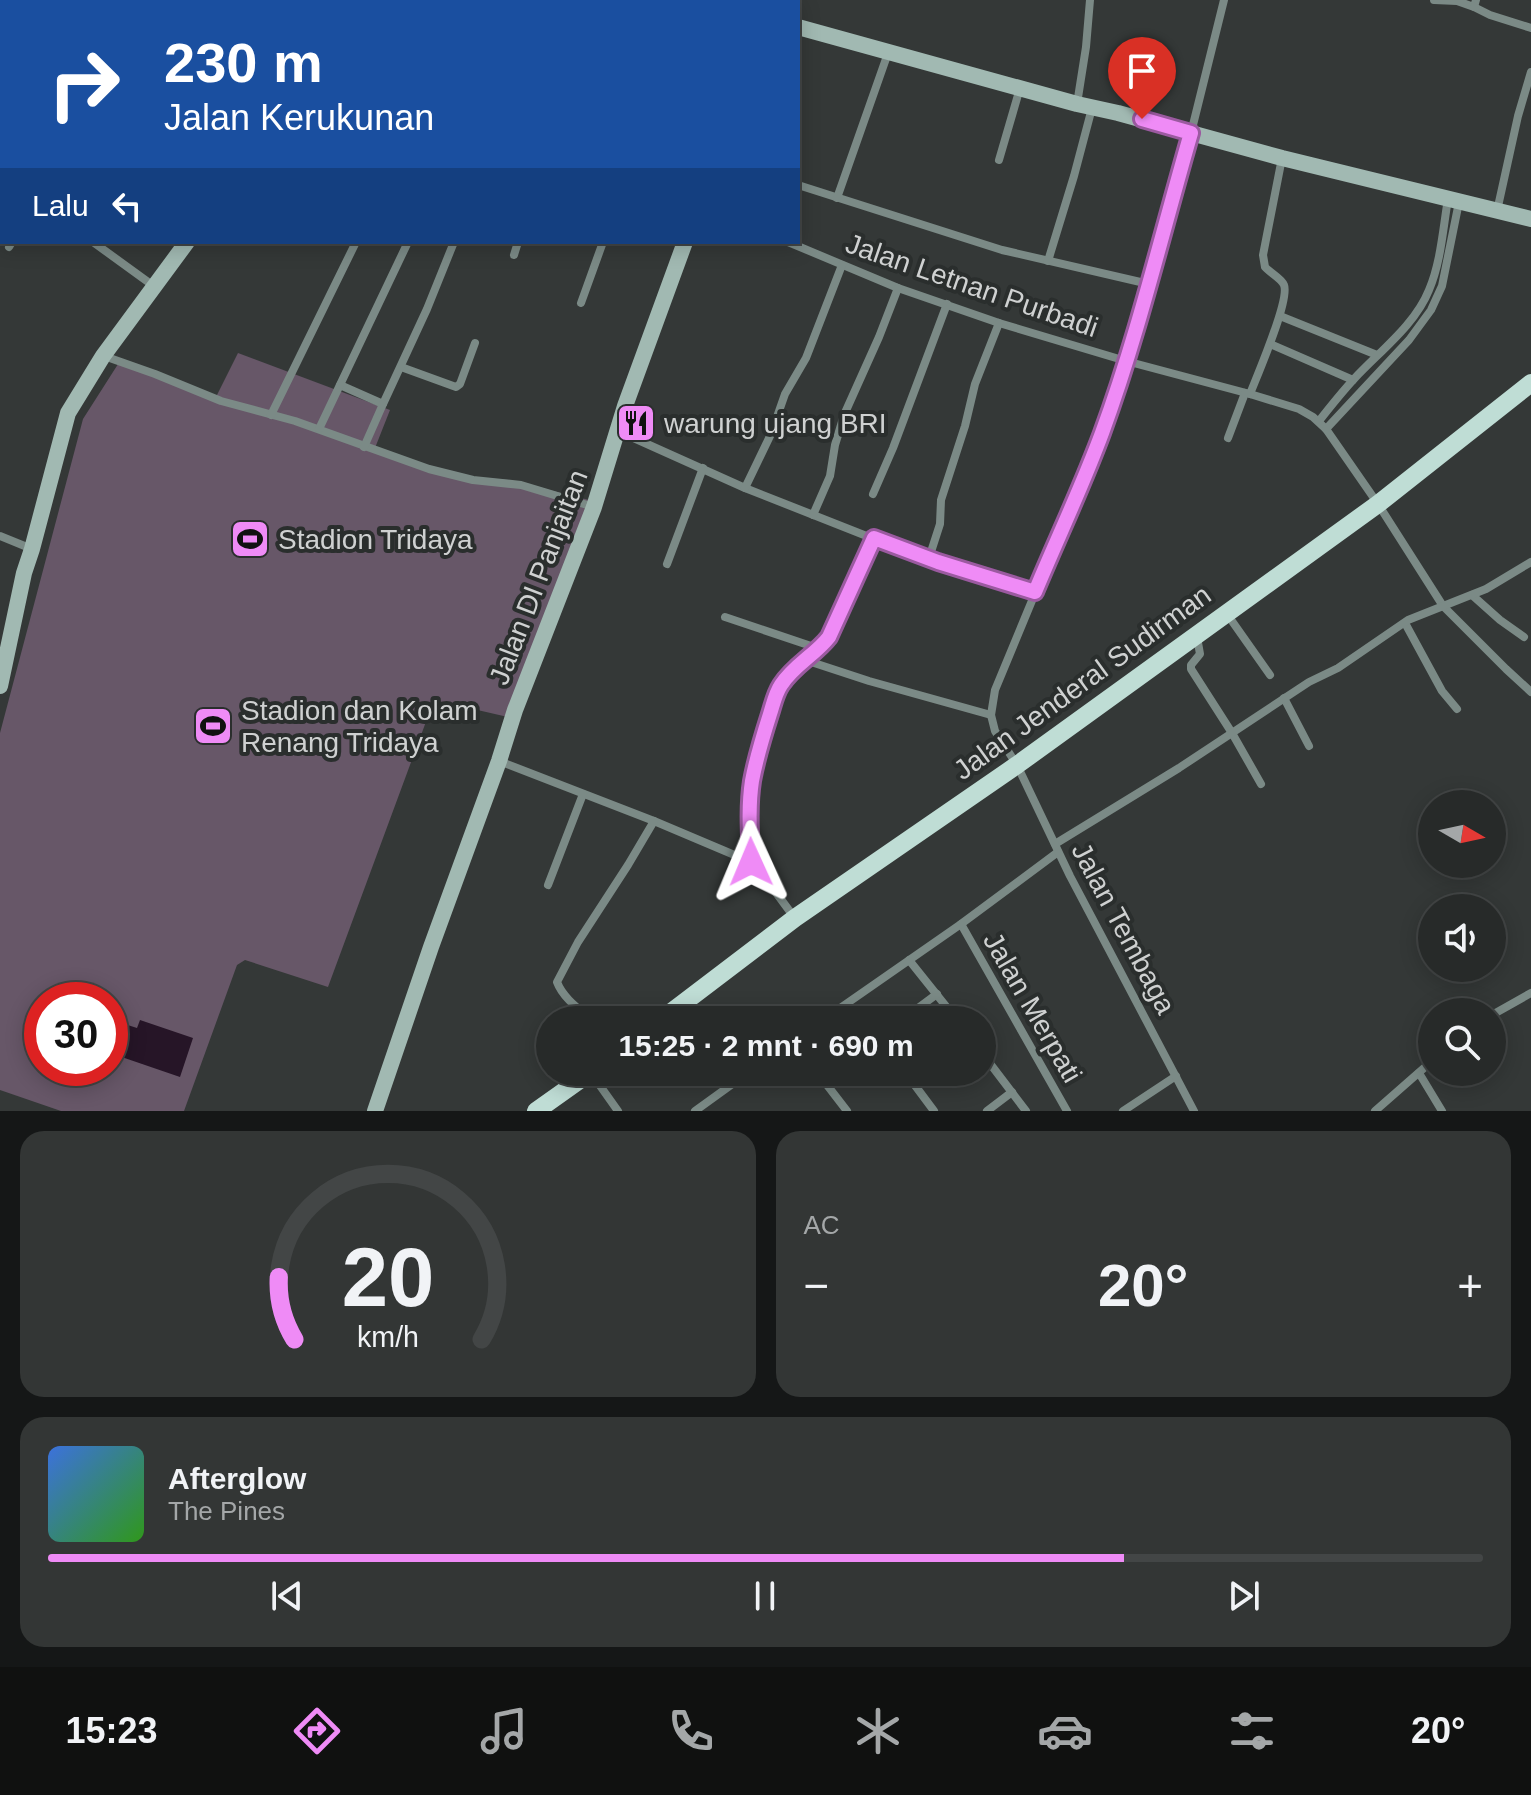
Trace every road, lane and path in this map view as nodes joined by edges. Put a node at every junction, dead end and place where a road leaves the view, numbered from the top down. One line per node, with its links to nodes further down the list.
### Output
1 (1090, 0): 10 (street)
2 (1224, 0): 11 (street)
3 (1434, 0): 4 (street)
4 (1475, 3): 6 (street)
5 (800, 28): 7 (street)
6 (1531, 28)
7 (888, 53): 9 (street); 15 (street)
8 (1531, 72): 17 (street)
9 (1020, 88): 10 (street); 13 (street)
10 (1085, 106): 11 (street); 29 (street)
11 (1191, 133): 12 (street); 31 (street)
12 (1282, 158): 16 (street); 36 (street)
13 (999, 160)
14 (800, 186): 15 (street)
15 (837, 198): 29 (street)
16 (1453, 200): 17 (street); 40 (street); 52 (street)
17 (1497, 211): 18 (street)
18 (1531, 219)
19 (96, 244): 32 (street)
20 (186, 244): 32 (street)
21 (355, 244): 49 (street)
22 (407, 244): 46 (street)
23 (453, 244): 43 (street)
24 (517, 244): 28 (street)
25 (602, 244): 34 (street)
26 (684, 244): 53 (street, Jalan DI Panjaitan)
27 (793, 244): 30 (street, Jalan Letnan Purbadi)
28 (514, 255)
29 (1048, 261): 31 (street)
30 (842, 265): 33 (street, Jalan Letnan Purbadi); 57 (street)
31 (1149, 284): 42 (street)
32 (155, 287): 41 (street)
33 (898, 288): 35 (street, Jalan Letnan Purbadi); 61 (street)
34 (581, 303)
35 (947, 304): 37 (street, Jalan Letnan Purbadi); 58 (street)
36 (1280, 316): 39 (street); 40 (street)
37 (999, 323): 42 (street, Jalan Letnan Purbadi); 65 (street)
38 (475, 343): 43 (street)
39 (1270, 344): 44 (street); 47 (street)
40 (1377, 355): 44 (street)
41 (103, 356): 49 (street); 64 (street)
42 (1126, 361): 47 (street, Jalan Letnan Purbadi); 68 (street)
43 (401, 367): 48 (street)
44 (1353, 380): 50 (street)
45 (1531, 383): 59 (main road, Jalan Jenderal Sudirman)
46 (340, 385): 48 (street); 51 (street)
47 (1248, 393): 50 (street, Jalan Letnan Purbadi); 54 (street)
48 (383, 404): 55 (street)
49 (271, 415): 51 (street)
50 (1319, 421): 52 (street, Jalan Letnan Purbadi)
51 (319, 429): 55 (street)
52 (1326, 429): 59 (street, Jalan Letnan Purbadi)
53 (618, 431): 56 (street); 60 (street, Jalan DI Panjaitan)
54 (1228, 438)
55 (364, 447): 60 (street)
56 (703, 468): 57 (street); 67 (street)
57 (745, 488): 61 (street)
58 (873, 494)
59 (1378, 504): 70 (street, Jalan Letnan Purbadi); 71 (main road, Jalan Jenderal Sudirman)
60 (594, 507): 87 (street, Jalan DI Panjaitan)
61 (813, 515): 63 (street)
62 (0, 536): 64 (street)
63 (874, 538): 65 (street); 76 (street)
64 (32, 549): 78 (street)
65 (929, 558): 68 (street)
66 (1531, 562): 69 (street)
67 (667, 564)
68 (1035, 592): 84 (street)
69 (1472, 595): 70 (street); 75 (street)
70 (1446, 605): 73 (street); 81 (street, Jalan Letnan Purbadi)
71 (1226, 614): 74 (main road, Jalan Jenderal Sudirman); 79 (street)
72 (725, 617): 76 (street)
73 (1405, 623): 82 (street); 83 (street)
74 (1197, 636): 85 (street); 88 (main road, Jalan Jenderal Sudirman)
75 (1524, 637)
76 (820, 649): 77 (street)
77 (805, 660): 84 (street); 93 (street)
78 (2, 666): 80 (street)
79 (1270, 675)
80 (0, 686)
81 (1531, 692)
82 (1284, 698): 85 (street); 86 (street)
83 (1457, 709)
84 (991, 715): 88 (street, Jalan Tembaga)
85 (1232, 733): 89 (street); 92 (street)
86 (1309, 746)
87 (499, 761): 90 (street); 116 (street, Jalan DI Panjaitan)
88 (1017, 765): 92 (street, Jalan Tembaga); 95 (main road, Jalan Jenderal Sudirman)
89 (1261, 784)
90 (583, 794): 91 (street); 94 (street)
91 (654, 821): 93 (street); 100 (street)
92 (1057, 848): 96 (street); 108 (street, Jalan Tembaga)
93 (751, 862): 95 (street)
94 (548, 885)
95 (795, 918): 101 (main road, Jalan Jenderal Sudirman)
96 (961, 924): 97 (street); 124 (street, Jalan Merpati)
97 (909, 960): 99 (street); 102 (street)
98 (1531, 993): 105 (street)
99 (937, 994): 103 (street); 104 (street)
100 (576, 1006)
101 (679, 1006)
102 (843, 1006)
103 (921, 1006)
104 (946, 1006)
105 (1506, 1007)
106 (996, 1071): 115 (street)
107 (1418, 1074): 127 (street)
108 (1176, 1076): 125 (street); 126 (street, Jalan Tembaga)
109 (571, 1086): 117 (main road)
110 (601, 1086): 118 (street)
111 (730, 1086): 119 (street)
112 (828, 1086): 120 (street)
113 (915, 1086): 121 (street)
114 (1427, 1086): 128 (street)
115 (1012, 1092): 122 (street); 123 (street)
116 (375, 1111)
117 (536, 1111)
118 (618, 1111)
119 (695, 1111)
120 (847, 1111)
121 (934, 1111)
122 (987, 1111)
123 (1026, 1111)
124 (1067, 1111)
125 (1123, 1111)
126 (1194, 1111)
127 (1375, 1111)
128 (1442, 1111)

